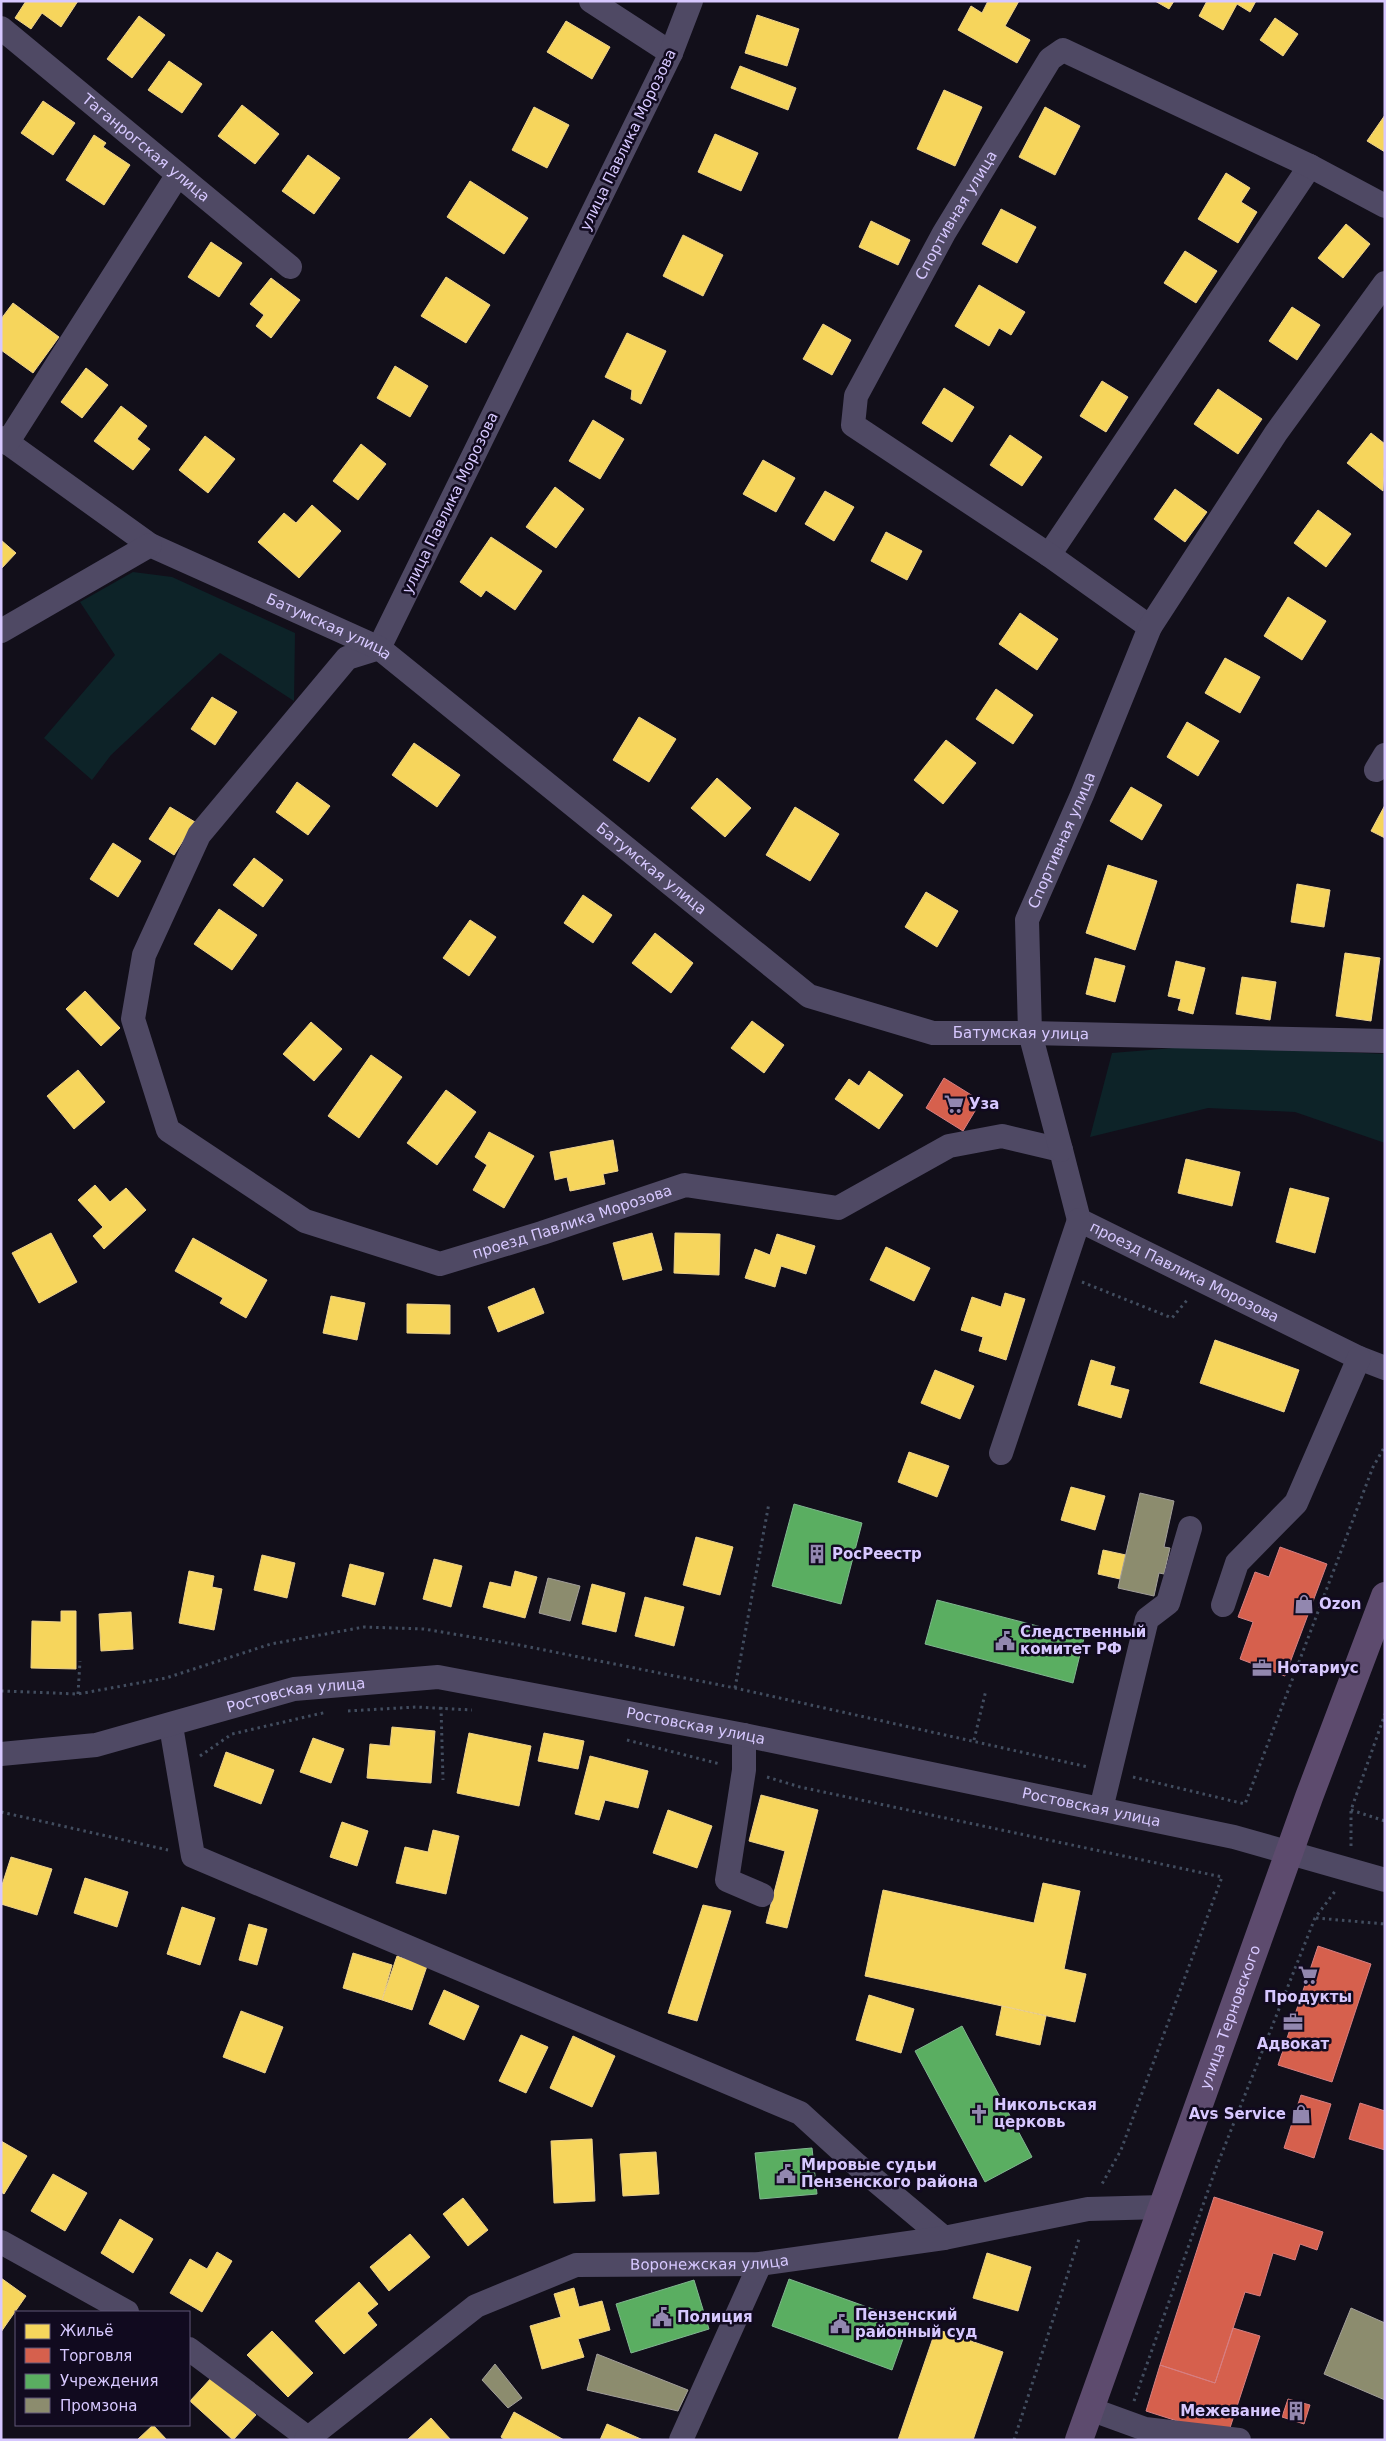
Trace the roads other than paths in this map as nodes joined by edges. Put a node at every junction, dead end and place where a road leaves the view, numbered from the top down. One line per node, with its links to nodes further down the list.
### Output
1 (591, 1): 4 (street)
2 (690, 1): 4 (street, улица Павлика Морозова)
3 (1, 28): 6 (street, Таганрогская улица)
4 (671, 53): 15 (street, улица Павлика Морозова)
5 (1310, 166): 7 (street, Спортивная улица); 12 (street); 12 (street, Спортивная улица)
6 (177, 176): 8 (street, Таганрогская улица); 10 (street)
7 (1385, 206)
8 (290, 267)
9 (1385, 283): 13 (street, Спортивная улица)
10 (4, 440): 11 (street, Батумская улица)
11 (150, 545): 14 (street); 15 (street, Батумская улица)
12 (1048, 555): 13 (street, Спортивная улица)
13 (1150, 627): 16 (street, Спортивная улица)
14 (1, 631)
15 (378, 648): 16 (street, Батумская улица); 18 (street, проезд Павлика Морозова)
16 (1030, 1033): 17 (street, Батумская улица); 18 (street, Спортивная улица)
17 (1385, 1041)
18 (1061, 1150): 19 (street, проезд Павлика Морозова)
19 (1078, 1220): 20 (street, проезд Павлика Морозова); 22 (street)
20 (1359, 1358): 21 (street, проезд Павлика Морозова); 25 (street)
21 (1385, 1368)
22 (1001, 1453)
23 (1190, 1528): 29 (street)
24 (1385, 1596): 30 (main road, улица Терновского)
25 (1222, 1605)
26 (171, 1726): 27 (street, Ростовская улица); 28 (street, Ростовская улица); 34 (street)
27 (744, 1735): 29 (street, Ростовская улица); 32 (street)
28 (1, 1754)
29 (1101, 1809): 30 (street, Ростовская улица)
30 (1288, 1853): 31 (street, Ростовская улица); 33 (main road, улица Терновского)
31 (1385, 1880)
32 (762, 1895)
33 (1162, 2207): 34 (street, Воронежская улица); 39 (main road, улица Терновского)
34 (944, 2238): 36 (street, Воронежская улица)
35 (1, 2242): 37 (street)
36 (760, 2264): 41 (street, Воронежская улица); 42 (street)
37 (125, 2311)
38 (190, 2350): 41 (street)
39 (1090, 2409): 40 (street); 43 (main road, улица Терновского)
40 (1140, 2430): 44 (street)
41 (307, 2439)
42 (681, 2440)
43 (1079, 2440)
44 (1239, 2440)

